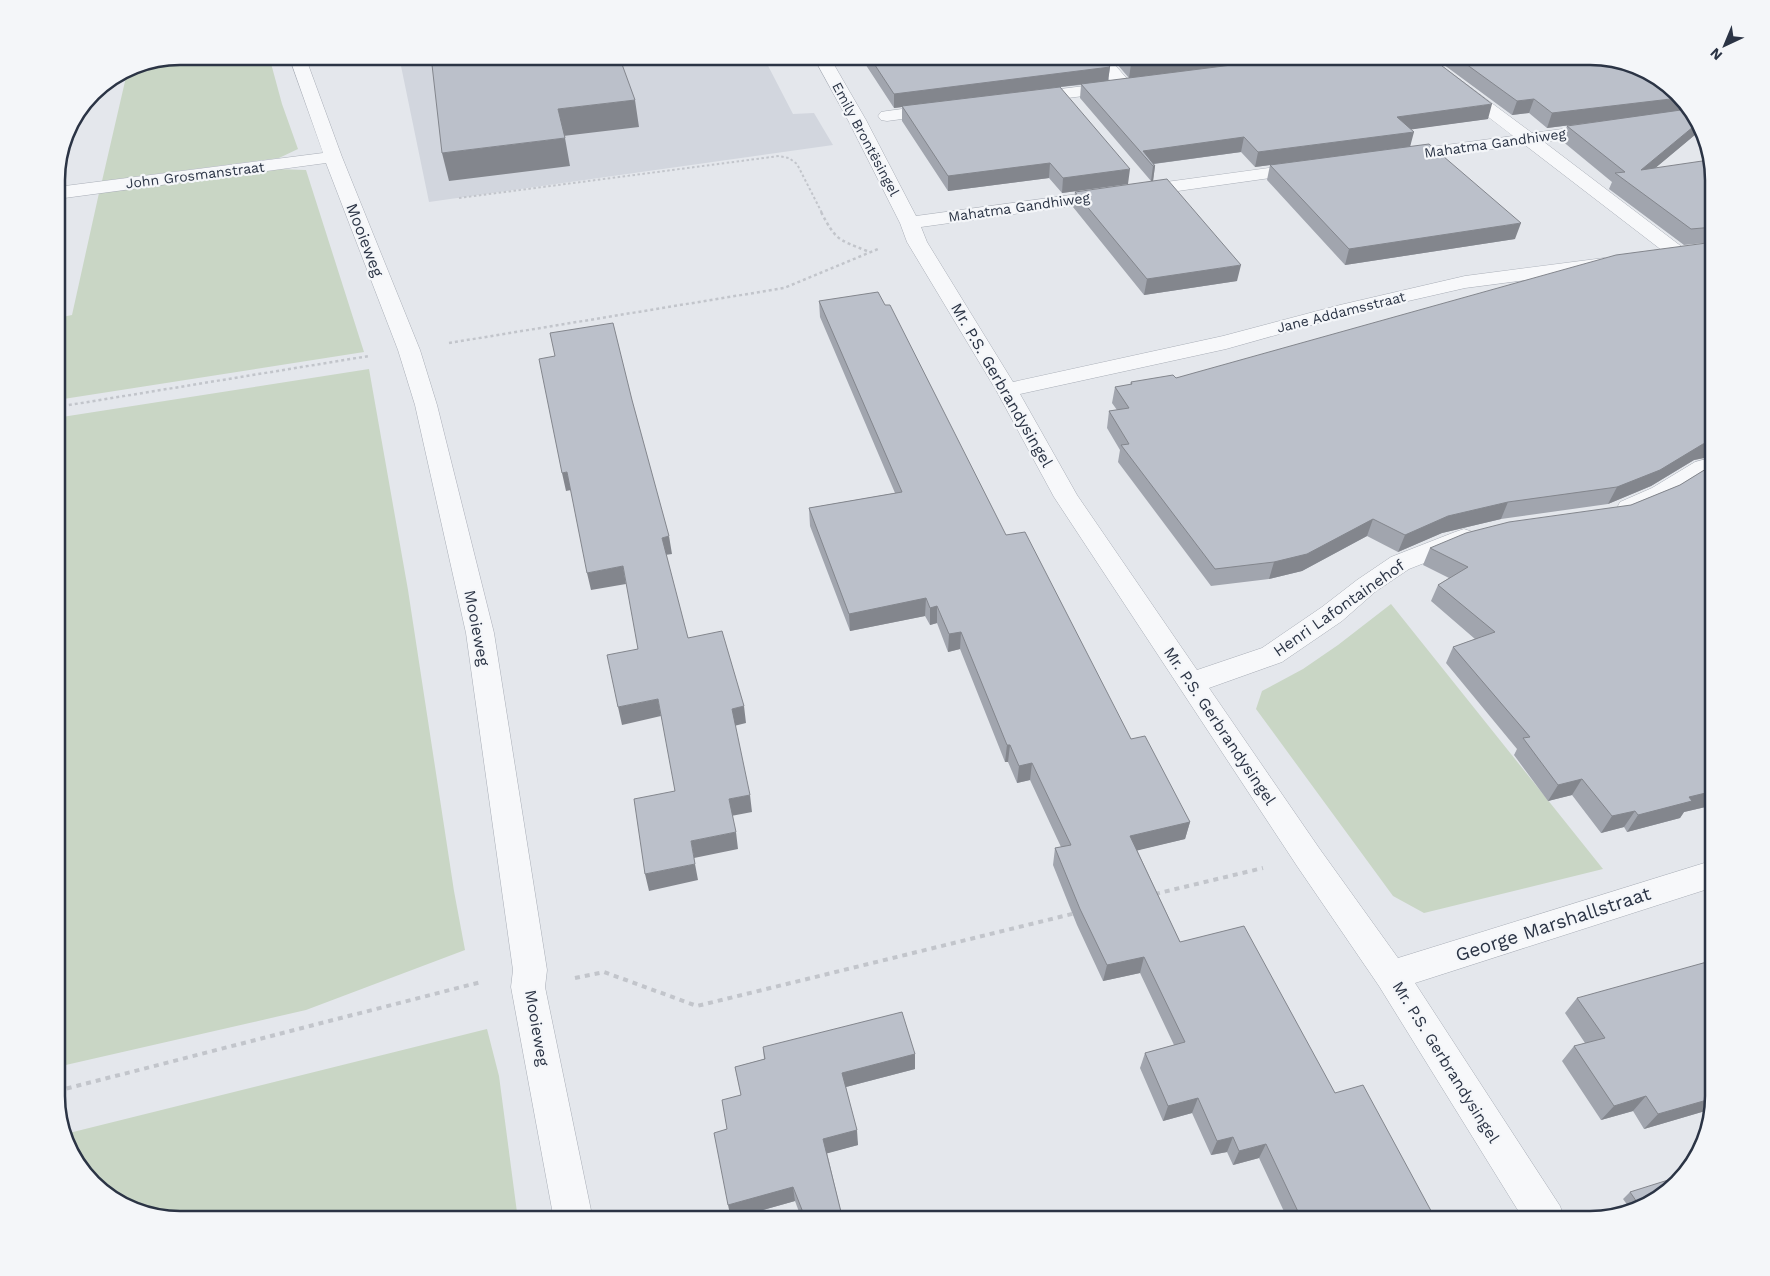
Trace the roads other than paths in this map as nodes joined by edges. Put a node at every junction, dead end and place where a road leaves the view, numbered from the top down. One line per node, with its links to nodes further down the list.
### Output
1 (300, 65): 14 (street, Mooieweg)
2 (826, 65): 20 (street, Emily Brontësingel)
3 (1106, 65): 6 (street)
4 (1429, 65): 13 (street)
5 (1144, 83): 6 (street)
6 (1124, 86): 7 (street)
7 (1064, 94): 8 (street); 10 (street)
8 (1015, 100)
9 (956, 107): 11 (street)
10 (1077, 108)
11 (887, 116)
12 (1616, 127): 13 (street, Mahatma Gandhiweg)
13 (1529, 138): 15 (street, Mahatma Gandhiweg); 21 (street)
14 (333, 158): 19 (street, John Grosmanstraat); 30 (street, Mooieweg)
15 (1380, 158)
16 (1322, 166): 18 (street, Mahatma Gandhiweg)
17 (1133, 175): 18 (street)
18 (1145, 189): 20 (street, Mahatma Gandhiweg)
19 (65, 192)
20 (914, 233): 23 (street, Mr. P.S. Gerbrandysingel)
21 (1650, 258)
22 (1621, 262): 23 (street, Jane Addamsstraat)
23 (1007, 390): 27 (street, Mr. P.S. Gerbrandysingel)
24 (1705, 467): 25 (street)
25 (1604, 515)
26 (1485, 533): 27 (street, Henri Lafontainehof)
27 (1191, 683): 29 (street, Mr. P.S. Gerbrandysingel)
28 (1705, 876): 29 (street, George Marshallstraat)
29 (1392, 975): 31 (street, Mr. P.S. Gerbrandysingel)
30 (572, 1211)
31 (1540, 1211)

